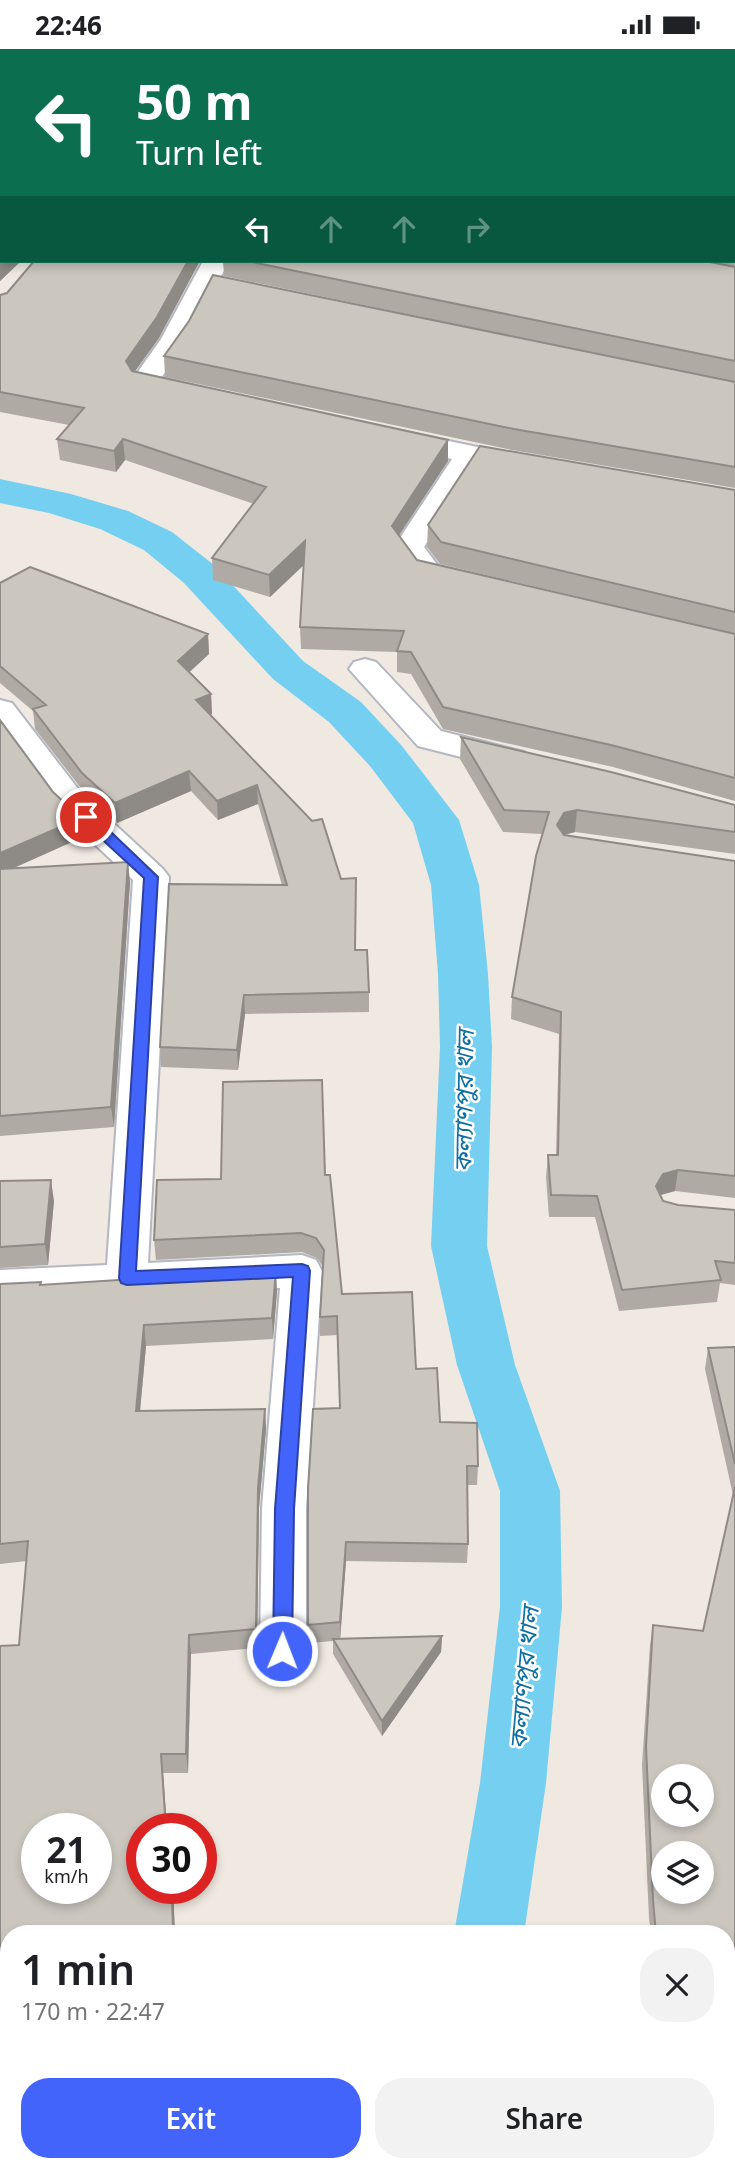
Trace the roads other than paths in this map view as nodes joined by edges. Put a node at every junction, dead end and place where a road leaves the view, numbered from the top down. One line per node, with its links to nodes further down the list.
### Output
1 (211, 272): 2 (street); 3 (street)
2 (233, 289)
3 (208, 397)
4 (376, 435): 5 (street)
5 (469, 455): 6 (street); 7 (street)
6 (551, 471)
7 (495, 589)
8 (365, 669): 10 (street)
9 (0, 710): 11 (street)
10 (547, 767)
11 (127, 1278): 12 (street); 13 (street)
12 (0, 1286)
13 (282, 1651)

